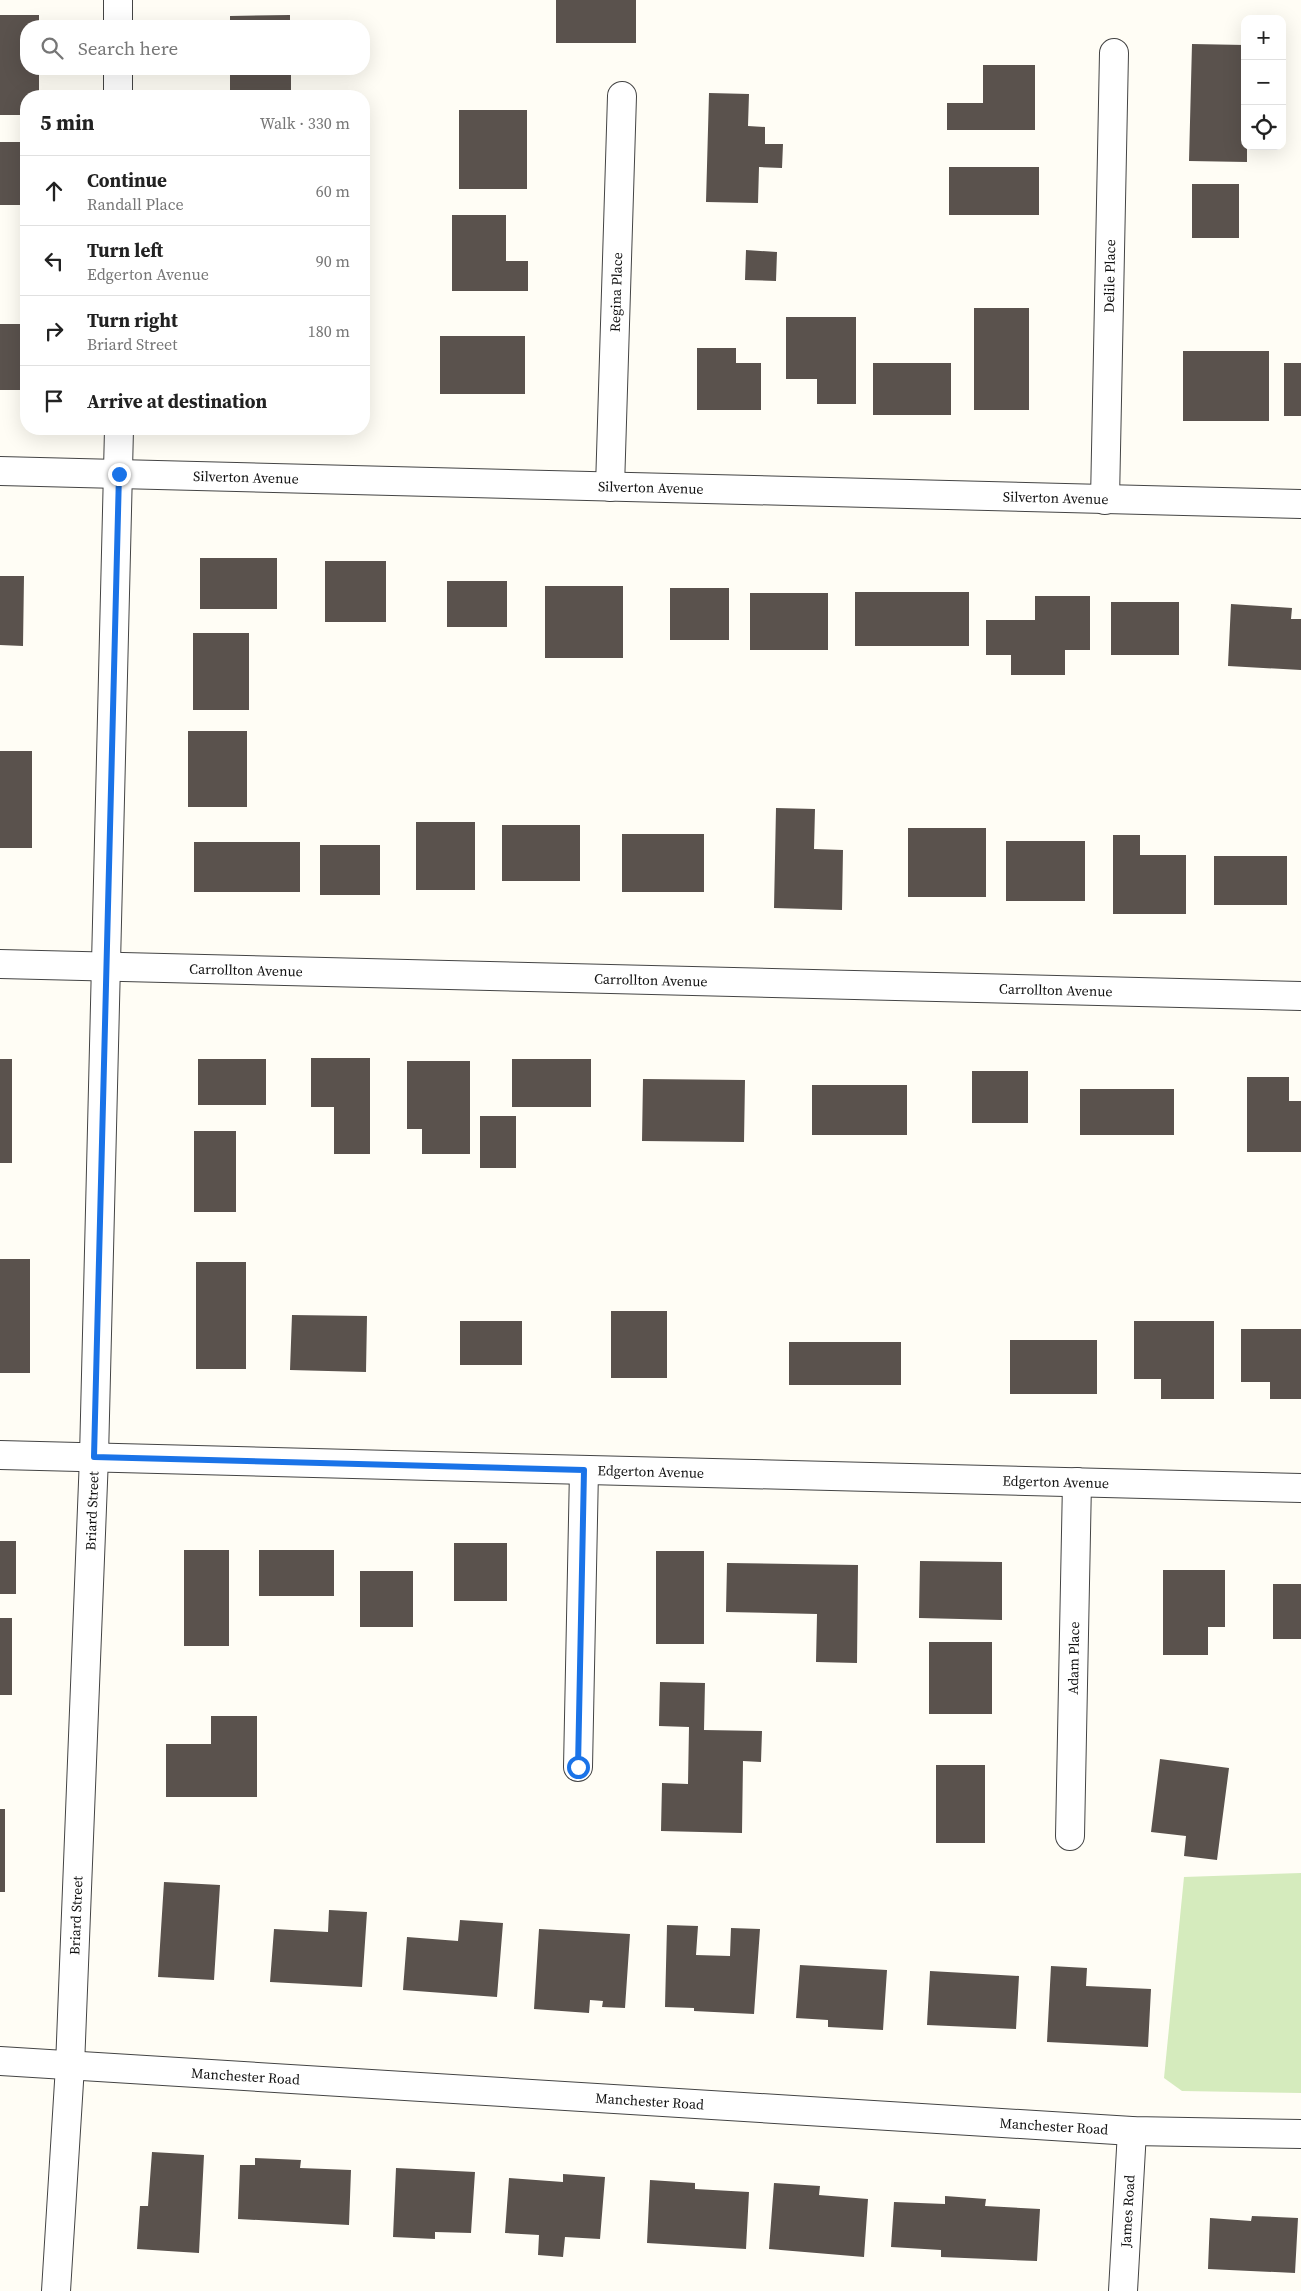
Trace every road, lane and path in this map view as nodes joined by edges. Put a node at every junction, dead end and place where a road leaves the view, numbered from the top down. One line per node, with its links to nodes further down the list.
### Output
1 (118, 0): 2 (street)
2 (118, 20)
3 (1114, 53): 11 (street, Delile Place)
4 (118, 75): 5 (street)
5 (118, 90)
6 (622, 96): 10 (street, Regina Place)
7 (119, 435): 9 (street, Briard Street)
8 (0, 471): 9 (street, Silverton Avenue)
9 (119, 474): 10 (street, Silverton Avenue); 14 (street, Briard Street)
10 (610, 488): 11 (street, Silverton Avenue)
11 (1104, 500): 12 (street, Silverton Avenue)
12 (1301, 504)
13 (0, 964): 14 (street, Carrollton Avenue)
14 (106, 966): 15 (street, Carrollton Avenue); 17 (street, Briard Street)
15 (1301, 996)
16 (0, 1455): 17 (street, Edgerton Avenue)
17 (94, 1457): 18 (street, Edgerton Avenue); 24 (street, Briard Street)
18 (584, 1470): 19 (street, Edgerton Avenue); 21 (street)
19 (1077, 1482): 20 (street, Edgerton Avenue); 22 (street, Adam Place)
20 (1301, 1488)
21 (578, 1767)
22 (1070, 1836)
23 (0, 2061): 24 (street, Manchester Road)
24 (70, 2066): 25 (street, Manchester Road); 27 (street, Briard Street)
25 (1132, 2131): 26 (street, Manchester Road); 28 (street, James Road)
26 (1301, 2134)
27 (56, 2291)
28 (1123, 2291)

